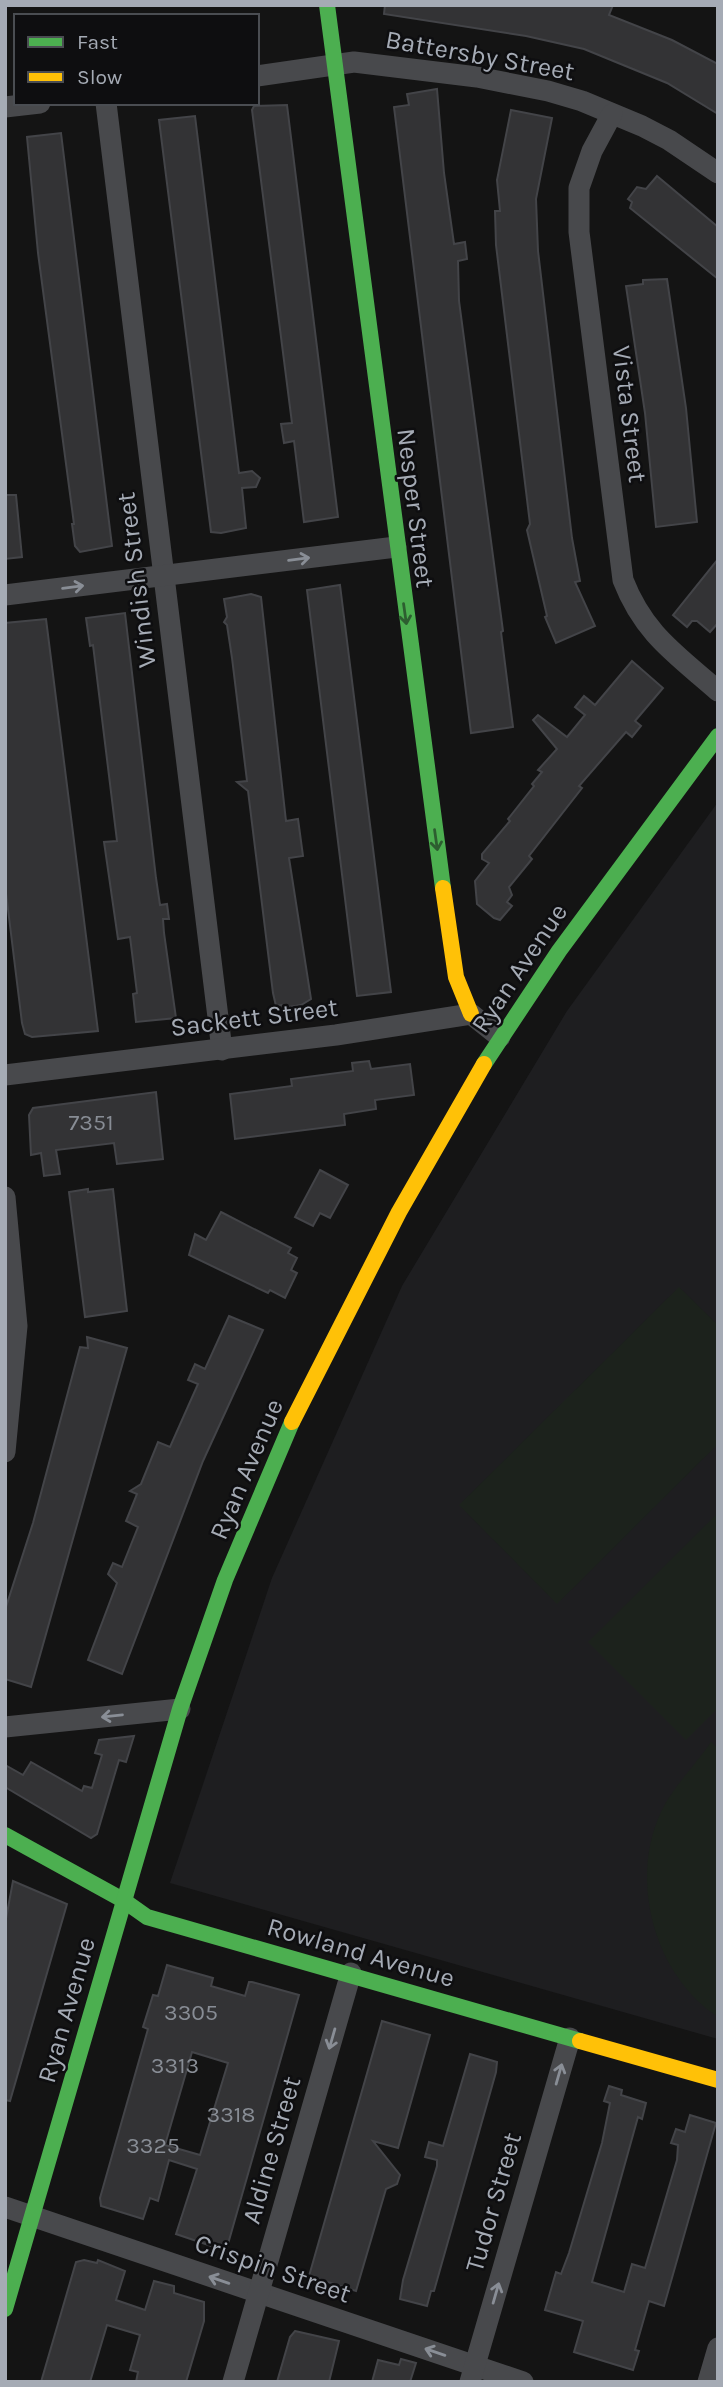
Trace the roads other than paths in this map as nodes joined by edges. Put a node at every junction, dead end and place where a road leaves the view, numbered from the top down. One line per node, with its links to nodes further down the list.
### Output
1 (327, 5): 2 (street, Nesper Street)
2 (335, 66): 3 (street, Battersby Street); 7 (street, Battersby Street); 9 (street, Nesper Street)
3 (259, 76)
4 (22, 105): 6 (street)
5 (106, 105): 10 (street, Windish Street)
6 (5, 107)
7 (612, 114): 8 (street, Battersby Street); 12 (street, Vista Street)
8 (718, 173)
9 (396, 547): 10 (street, one-way to 9); 14 (street, Nesper Street, one-way to 14)
10 (163, 575): 11 (street, one-way to 10); 16 (street, Windish Street)
11 (5, 595)
12 (718, 691)
13 (718, 736): 15 (street, Ryan Avenue)
14 (471, 1014): 15 (street); 16 (street, Sackett Street)
15 (500, 1037): 20 (street, Ryan Avenue)
16 (222, 1050): 17 (street, Sackett Street)
17 (5, 1075)
18 (5, 1197): 19 (street)
19 (5, 1452)
20 (180, 1709): 21 (street, one-way to 21); 23 (street, Ryan Avenue)
21 (5, 1727)
22 (5, 1835): 23 (street, Rowland Avenue)
23 (123, 1900): 24 (street, Rowland Avenue); 28 (street, Ryan Avenue)
24 (351, 1973): 25 (street, Rowland Avenue); 29 (street, Aldine Street, one-way to 29)
25 (570, 2038): 26 (street, Rowland Avenue); 32 (street, Tudor Street, one-way to 25)
26 (718, 2080)
27 (5, 2207): 28 (street, Crispin Street)
28 (32, 2215): 29 (street, Crispin Street, one-way to 28); 30 (street, Ryan Avenue)
29 (258, 2293): 32 (street, Crispin Street, one-way to 29); 33 (street, Aldine Street)
30 (5, 2309)
31 (718, 2348): 35 (street)
32 (473, 2374): 34 (street, Crispin Street)
33 (233, 2382)
34 (523, 2382)
35 (708, 2382)

